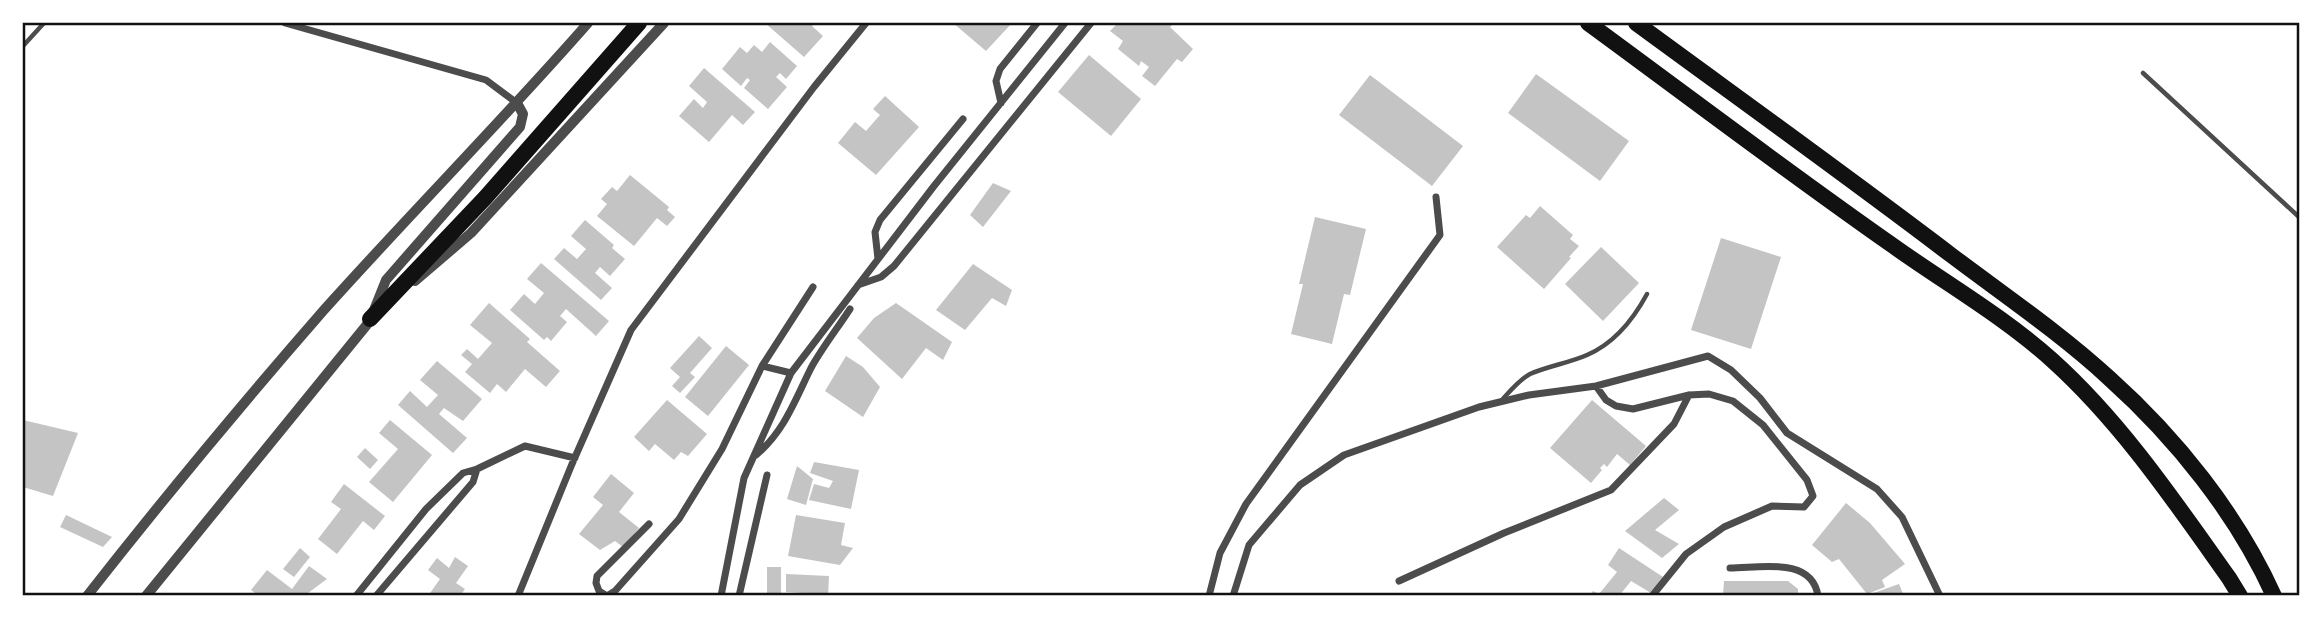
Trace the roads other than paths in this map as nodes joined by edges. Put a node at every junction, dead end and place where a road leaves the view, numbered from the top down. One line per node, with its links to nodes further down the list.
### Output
1 (44, 23): 12 (lane)
2 (285, 23): 14 (street)
3 (588, 23): 14 (street)
4 (639, 23): 24 (highway)
5 (664, 23): 24 (street)
6 (866, 23): 30 (street)
7 (1037, 23): 15 (street)
8 (1065, 23): 15 (street)
9 (1091, 23): 20 (street)
10 (1588, 23): 51 (highway)
11 (1636, 23): 52 (highway)
12 (23, 46)
13 (2143, 72): 18 (lane)
14 (517, 103): 24 (street); 40 (street)
15 (1001, 103): 19 (street)
16 (963, 119): 19 (street)
17 (1436, 197): 47 (street)
18 (2299, 217)
19 (878, 259): 20 (street)
20 (858, 286): 26 (street)
21 (813, 287): 25 (street)
22 (1647, 294): 29 (lane)
23 (850, 309): 31 (street)
24 (370, 319): 41 (street)
25 (762, 366): 26 (street); 36 (street)
26 (791, 373): 31 (street)
27 (1596, 386): 28 (street); 29 (street); 50 (street)
28 (1689, 395): 38 (street); 48 (street)
29 (1502, 401): 39 (street)
30 (575, 458): 32 (street); 44 (street)
31 (753, 458): 45 (street)
32 (477, 469): 34 (street); 35 (street)
33 (766, 475): 46 (street)
34 (426, 509): 35 (street); 42 (street)
35 (440, 520): 43 (street)
36 (649, 524)
37 (1730, 568): 49 (street)
38 (1399, 581)
39 (1233, 595)
40 (87, 596)
41 (146, 596)
42 (356, 596)
43 (376, 596)
44 (518, 596)
45 (721, 596)
46 (739, 596)
47 (1209, 596)
48 (1653, 596)
49 (1818, 596)
50 (1940, 596)
51 (2240, 596)
52 (2274, 596)

